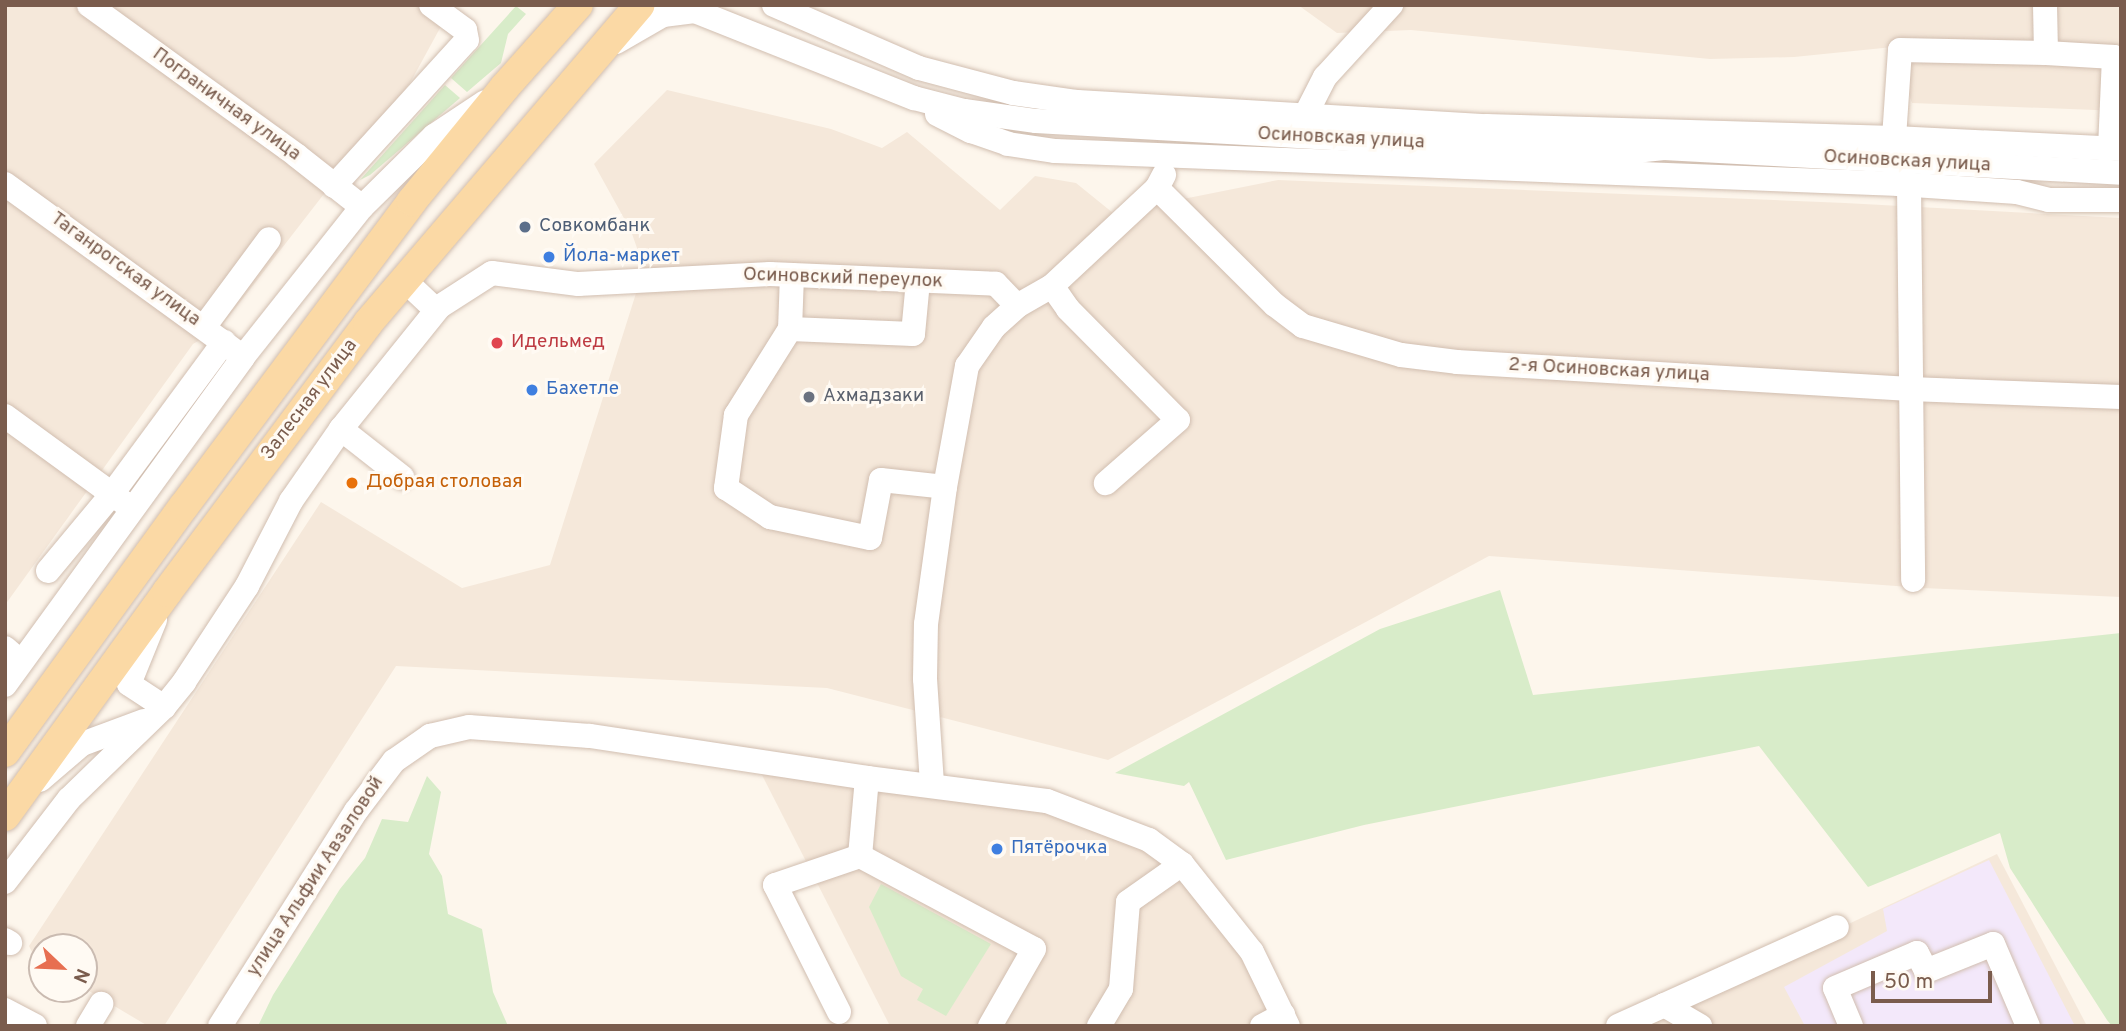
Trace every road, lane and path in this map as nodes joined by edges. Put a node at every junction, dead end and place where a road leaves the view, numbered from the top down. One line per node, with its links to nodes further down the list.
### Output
1 (89, 5): 21 (street, Пограничная улица)
2 (432, 5): 21 (street)
3 (578, 5): 10 (main road, Залесная улица)
4 (640, 5): 9 (main road, Залесная улица)
5 (774, 5): 12 (street, Осиновская улица)
6 (1391, 5): 12 (street)
7 (2045, 5): 8 (street)
8 (2046, 53): 13 (street); 15 (street)
9 (592, 58): 11 (street, Осиновская улица); 27 (main road, Залесная улица)
10 (504, 88): 24 (street, Залесная улица); 50 (main road, Залесная улица)
11 (914, 98): 14 (street, Осиновская улица); 16 (street)
12 (1305, 116): 13 (street, Осиновская улица)
13 (1894, 138): 15 (street, Осиновская улица)
14 (1664, 148): 17 (street, Осиновская улица); 18 (street)
15 (2115, 149)
16 (1173, 157): 18 (street); 22 (street)
17 (2121, 173)
18 (1654, 177): 20 (street)
19 (5, 184): 32 (street, Таганрогская улица)
20 (1909, 185): 23 (street); 35 (street)
21 (334, 186): 24 (street, Пограничная улица)
22 (1157, 188): 29 (street); 35 (street, 2-я Осиновская улица)
23 (2121, 200)
24 (362, 207): 34 (street, Залесная улица)
25 (269, 239): 32 (street)
26 (792, 275): 28 (street, Осиновский переулок); 31 (street, Осиновский переулок); 33 (street)
27 (403, 279): 31 (street); 46 (main road, Залесная улица)
28 (918, 281): 30 (street, Осиновский переулок); 33 (street)
29 (1052, 286): 30 (street); 40 (street)
30 (1017, 306): 41 (street)
31 (436, 310): 38 (street)
32 (204, 327): 34 (street, Таганрогская улица)
33 (790, 329): 41 (street)
34 (234, 350): 42 (street); 43 (street, Залесная улица)
35 (1910, 389): 36 (street, 2-я Осиновская улица); 45 (street)
36 (2121, 397)
37 (5, 415): 42 (street)
38 (341, 429): 39 (street); 49 (street)
39 (402, 477)
40 (1106, 483)
41 (945, 487): 52 (street)
42 (112, 494): 43 (street); 44 (street)
43 (131, 509): 47 (street, Залесная улица)
44 (48, 571)
45 (1913, 580)
46 (167, 592): 49 (street); 53 (main road, Залесная улица)
47 (13, 655): 48 (street, Залесная улица)
48 (5, 685)
49 (159, 712): 53 (street); 56 (street)
50 (5, 752)
51 (867, 778): 52 (street, улица Альфии Авзаловой); 54 (street); 65 (street, улица Альфии Авзаловой)
52 (932, 784): 55 (street)
53 (12, 807)
54 (860, 856): 61 (street); 66 (street)
55 (1182, 864): 62 (street); 67 (street)
56 (5, 882)
57 (1837, 927): 59 (street)
58 (101, 1004): 64 (street)
59 (1664, 1004): 68 (street); 69 (street)
60 (5, 1010): 63 (street)
61 (839, 1012)
62 (1278, 1022)
63 (35, 1026)
64 (88, 1026)
65 (220, 1026)
66 (990, 1026)
67 (1099, 1026)
68 (1618, 1026)
69 (1700, 1026)
70 (1852, 1026): 71 (street)
71 (2028, 1026)

